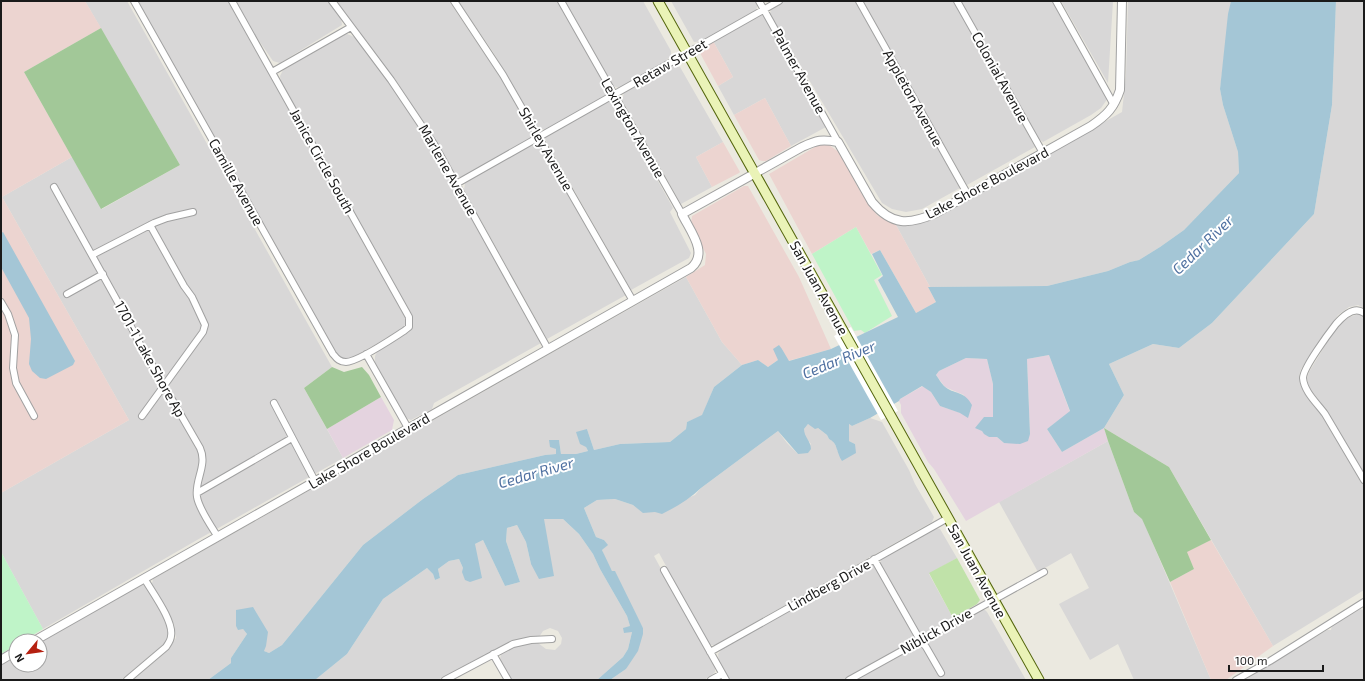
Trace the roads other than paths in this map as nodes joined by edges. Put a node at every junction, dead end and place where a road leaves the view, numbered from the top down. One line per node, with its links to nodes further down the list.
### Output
1 (134, 1): 37 (street, Camille Avenue)
2 (232, 1): 16 (street, Janice Circle South)
3 (332, 1): 14 (street, Marlene Avenue)
4 (454, 1): 19 (street, Shirley Avenue)
5 (561, 1): 17 (street, Lexington Avenue)
6 (658, 1): 15 (main road, San Juan Avenue)
7 (759, 1): 13 (street, Palmer Avenue)
8 (779, 1): 13 (street, Retaw Street)
9 (859, 1): 25 (street, Appleton Avenue)
10 (957, 1): 21 (street, Colonial Avenue)
11 (1056, 1): 18 (street)
12 (1122, 1): 18 (street, Lake Shore Boulevard)
13 (764, 9): 15 (street, Retaw Street); 20 (street, Palmer Avenue)
14 (351, 27): 16 (street); 23 (street, Marlene Avenue)
15 (687, 53): 17 (street, Retaw Street); 22 (main road, San Juan Avenue)
16 (272, 72): 37 (street, Janice Circle South)
17 (614, 95): 19 (street, Retaw Street); 27 (street, Lexington Avenue)
18 (1114, 105): 21 (street, Lake Shore Boulevard)
19 (539, 137): 23 (street, Retaw Street); 33 (street, Shirley Avenue)
20 (838, 142): 22 (street); 25 (street, Lake Shore Boulevard)
21 (1043, 153): 25 (street, Lake Shore Boulevard)
22 (754, 174): 27 (street); 47 (main road, San Juan Avenue)
23 (456, 184): 36 (street, Marlene Avenue)
24 (54, 187): 29 (street, 1701-1 Lake Shore Ap)
25 (968, 195)
26 (193, 212): 28 (street)
27 (682, 214): 30 (street, Lexington Avenue)
28 (150, 225): 29 (street); 38 (street)
29 (92, 255): 31 (street, 1701-1 Lake Shore Ap)
30 (699, 257): 33 (street, Lake Shore Boulevard)
31 (103, 274): 32 (street); 38 (street, 1701-1 Lake Shore Ap)
32 (67, 294)
33 (633, 301): 36 (street, Lake Shore Boulevard)
34 (1, 302): 40 (street)
35 (1364, 313): 44 (street)
36 (548, 349): 42 (street, Lake Shore Boulevard)
37 (366, 354): 42 (street)
38 (164, 385): 41 (street); 46 (street, 1701-1 Lake Shore Ap)
39 (274, 403): 43 (street)
40 (34, 416)
41 (142, 416)
42 (408, 428): 45 (street, Lake Shore Boulevard)
43 (292, 438): 45 (street); 46 (street)
44 (1364, 480)
45 (315, 481): 48 (street, Lake Shore Boulevard)
46 (197, 492): 48 (street, 1701-1 Lake Shore Ap)
47 (948, 518): 49 (street, Lindberg Drive); 53 (main road, San Juan Avenue)
48 (218, 537): 52 (street, Lake Shore Boulevard)
49 (874, 559): 57 (street); 58 (street, Lindberg Drive)
50 (664, 570): 58 (street)
51 (1044, 572): 53 (street, Niblick Drive)
52 (144, 578): 55 (street, Lake Shore Boulevard); 63 (street)
53 (994, 600): 57 (street, Niblick Drive); 70 (main road, San Juan Avenue)
54 (1364, 602): 71 (street)
55 (48, 633)
56 (552, 639): 59 (street)
57 (920, 640): 60 (street, Niblick Drive); 61 (street)
58 (710, 652): 62 (street)
59 (493, 654): 64 (street); 65 (street)
60 (861, 673): 68 (street, Niblick Drive); 69 (street)
61 (941, 673)
62 (722, 674): 66 (street); 67 (street)
63 (127, 680)
64 (445, 680)
65 (508, 680)
66 (711, 680)
67 (726, 680)
68 (849, 680)
69 (864, 680)
70 (1039, 680)
71 (1236, 680)

